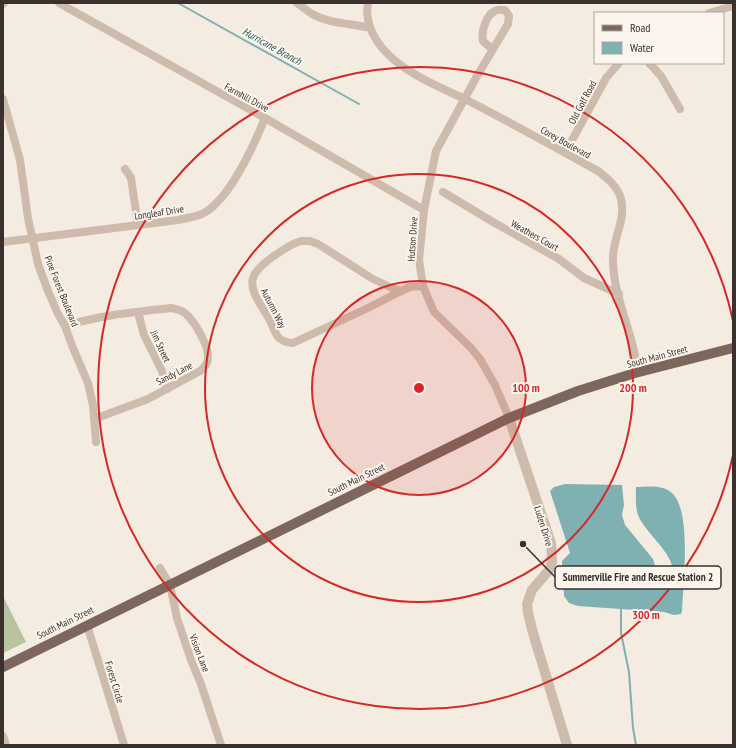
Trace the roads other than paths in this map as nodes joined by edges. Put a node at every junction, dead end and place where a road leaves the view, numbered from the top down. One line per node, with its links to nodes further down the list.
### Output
1 (60, 3): 13 (street, Farmhill Drive)
2 (297, 3): 6 (street)
3 (368, 3): 6 (street, Corey Boulevard)
4 (733, 6): 5 (street)
5 (712, 12)
6 (370, 28): 11 (street, Corey Boulevard)
7 (492, 49): 7 (street, Hutson Drive); 11 (street, Hutson Drive)
8 (618, 64): 14 (street, Old Golf Road)
9 (650, 64): 12 (street)
10 (3, 99): 19 (street, Pine Forest Boulevard)
11 (464, 99): 14 (street, Corey Boulevard); 17 (street, Hutson Drive)
12 (680, 109)
13 (265, 118): 17 (street, Farmhill Drive); 18 (street, Longleaf Drive)
14 (565, 153): 23 (street, Corey Boulevard)
15 (125, 169): 18 (street)
16 (443, 192): 23 (street, Weathers Court)
17 (424, 210): 21 (street, Hutson Drive)
18 (138, 225): 19 (street, Longleaf Drive)
19 (32, 238): 20 (street, Longleaf Drive); 25 (street, Pine Forest Boulevard)
20 (3, 242)
21 (423, 286): 22 (street, Autumn Way); 29 (street, Hutson Drive)
22 (401, 291): 22 (street, Autumn Way)
23 (619, 294): 27 (street, Corey Boulevard)
24 (138, 312): 25 (street); 28 (street, Jim Street); 28 (street, Sandy Lane)
25 (65, 326): 30 (street, Pine Forest Boulevard)
26 (733, 348): 27 (main road, South Main Street)
27 (635, 373): 29 (main road, South Main Street)
28 (167, 389): 30 (street, Sandy Lane)
29 (508, 418): 33 (main road, South Main Street); 40 (street, Luden Drive)
30 (94, 419): 31 (street, Pine Forest Boulevard)
31 (96, 442)
32 (160, 568): 33 (street, Vision Lane)
33 (170, 585): 34 (main road, South Main Street); 39 (street, Vision Lane)
34 (87, 625): 35 (main road, South Main Street); 38 (street, Forest Circle)
35 (3, 666)
36 (3, 736): 37 (street)
37 (6, 745)
38 (124, 745)
39 (221, 745)
40 (567, 745)

